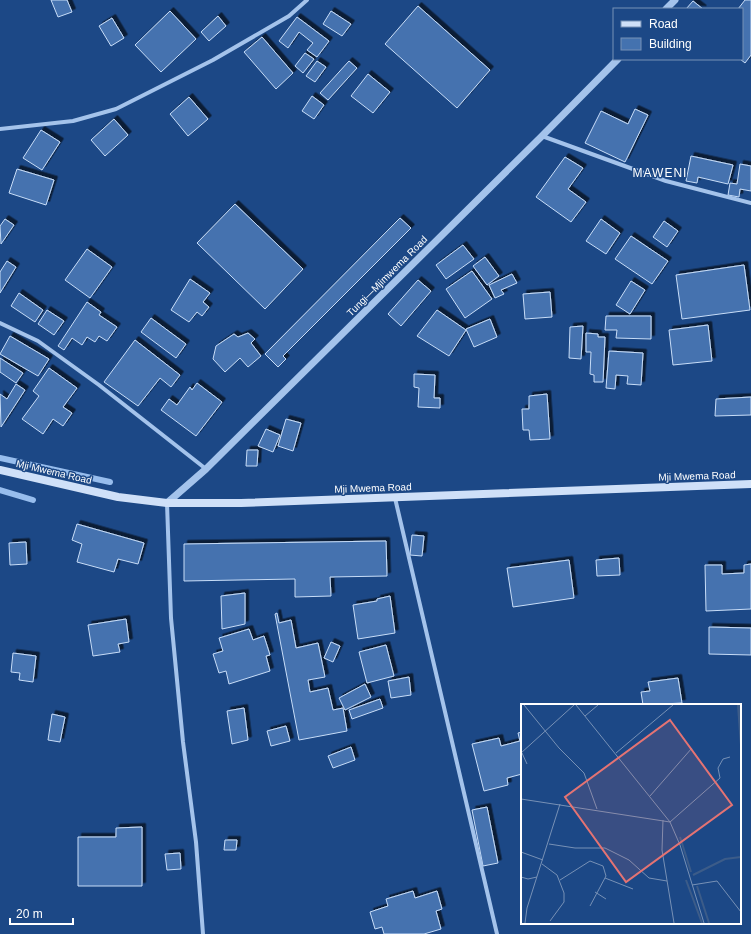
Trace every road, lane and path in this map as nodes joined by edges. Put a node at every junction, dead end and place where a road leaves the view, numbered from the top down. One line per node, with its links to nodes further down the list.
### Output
1 (307, 0): 5 (street)
2 (675, 0): 3 (street)
3 (667, 8)
4 (617, 60): 6 (street, Tungi—Mjimwema Road)
5 (0, 129)
6 (542, 136): 7 (street); 9 (street, Tungi—Mjimwema Road)
7 (751, 203)
8 (0, 323): 9 (street)
9 (206, 469): 13 (street, Tungi—Mjimwema Road)
10 (0, 470): 13 (main road, Mji Mwema Road)
11 (751, 484): 12 (main road, Mji Mwema Road)
12 (395, 497): 13 (main road, Mji Mwema Road); 15 (street)
13 (167, 503): 14 (street)
14 (203, 934)
15 (497, 934)

